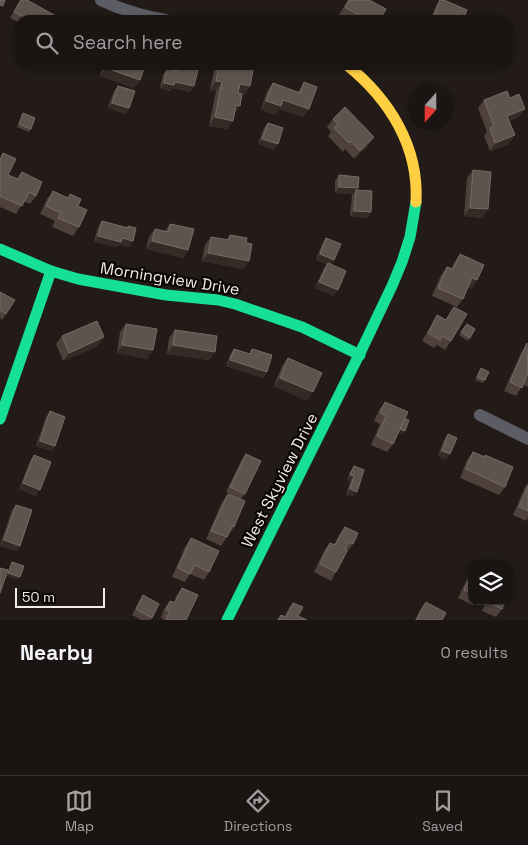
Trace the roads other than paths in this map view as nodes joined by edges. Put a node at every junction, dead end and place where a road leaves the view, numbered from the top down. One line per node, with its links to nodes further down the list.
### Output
1 (101, 0): 2 (street)
2 (141, 15)
3 (354, 70): 6 (street, West Skyview Drive)
4 (0, 250): 5 (street, Morningview Drive)
5 (51, 271): 6 (street, Morningview Drive); 8 (street)
6 (360, 354): 10 (street, West Skyview Drive)
7 (480, 415): 9 (street)
8 (0, 419)
9 (528, 439)
10 (227, 620)

